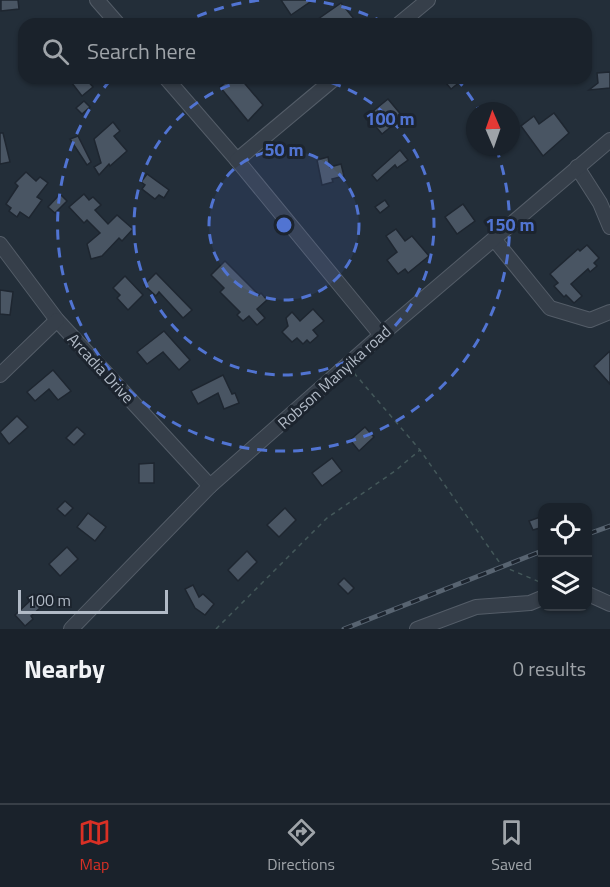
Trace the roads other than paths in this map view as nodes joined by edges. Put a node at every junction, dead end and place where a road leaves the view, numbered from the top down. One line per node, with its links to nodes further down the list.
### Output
1 (98, 0): 3 (street)
2 (428, 0): 4 (street)
3 (113, 18)
4 (406, 18)
5 (171, 84): 8 (street)
6 (328, 84): 8 (street)
7 (610, 140): 9 (street, Robson Manyika road)
8 (237, 160): 15 (street)
9 (577, 167): 10 (street); 11 (street, Robson Manyika road)
10 (610, 227)
11 (494, 239): 13 (street); 15 (street, Robson Manyika road)
12 (0, 244): 14 (street, Arcadia Drive)
13 (610, 312)
14 (57, 320): 16 (street); 17 (street, Arcadia Drive)
15 (381, 335): 17 (street, Robson Manyika road)
16 (0, 375)
17 (210, 486): 21 (street, Robson Manyika road)
18 (592, 596): 20 (street)
19 (538, 600): 22 (street)
20 (610, 604)
21 (71, 629)
22 (417, 629)

